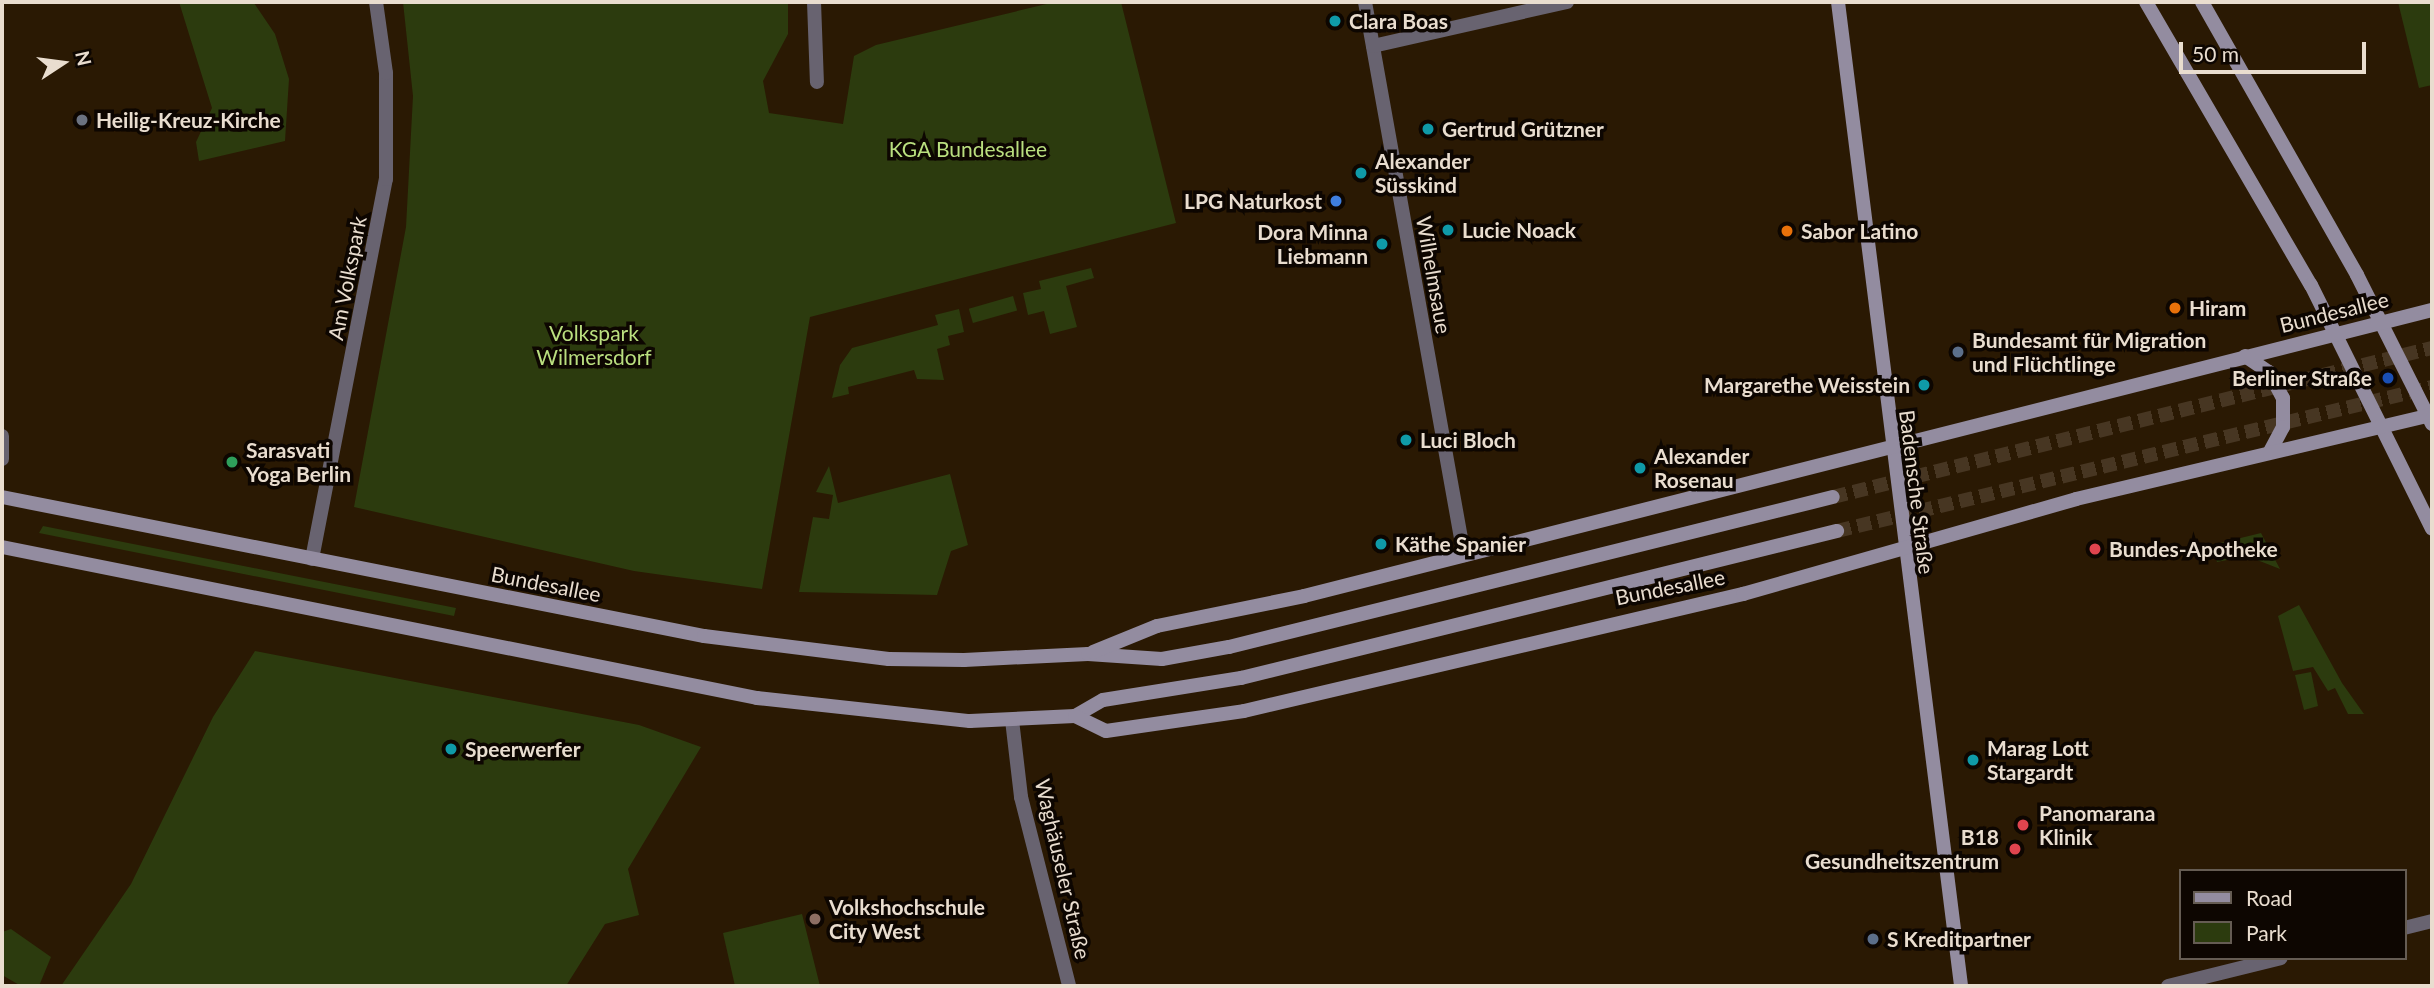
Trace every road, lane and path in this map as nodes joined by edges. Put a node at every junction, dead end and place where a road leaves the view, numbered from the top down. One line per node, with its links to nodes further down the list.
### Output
1 (376, 2): 27 (street, Am Volkspark)
2 (814, 2): 9 (street)
3 (1365, 2): 8 (street, Wilhelmsaue)
4 (1567, 2): 8 (street)
5 (1838, 2): 17 (main road, Badensche Straße)
6 (2146, 2): 12 (main road)
7 (2202, 2): 11 (main road)
8 (1373, 46): 26 (street, Wilhelmsaue)
9 (817, 82)
10 (2432, 310): 11 (main road, Bundesallee)
11 (2380, 322): 12 (main road, Bundesallee); 14 (main road)
12 (2335, 333): 13 (main road, Bundesallee); 15 (main road)
13 (2245, 356): 17 (main road, Bundesallee); 18 (main road)
14 (2431, 419): 15 (main road, Bundesallee)
15 (2380, 425): 18 (main road, Bundesallee); 22 (main road)
16 (2, 436): 19 (street)
17 (1890, 449): 25 (main road, Badensche Straße); 26 (main road, Bundesallee)
18 (2271, 450): 25 (main road, Bundesallee)
19 (2, 459)
20 (2, 496): 27 (main road, Bundesallee)
21 (1833, 497): 28 (main road, Bundesallee)
22 (2432, 529)
23 (1838, 531): 29 (main road, Bundesallee)
24 (2, 547): 30 (main road, Bundesallee)
25 (1903, 549): 29 (main road, Bundesallee); 35 (main road, Badensche Straße)
26 (1464, 555): 28 (main road, Bundesallee)
27 (312, 559): 28 (main road, Bundesallee)
28 (1088, 654)
29 (1075, 716): 30 (main road, Bundesallee)
30 (1013, 720): 34 (street, Waghäuseler Straße)
31 (2432, 921): 32 (street)
32 (2406, 928)
33 (2273, 960): 36 (street)
34 (1069, 986)
35 (1961, 986)
36 (2168, 986)

